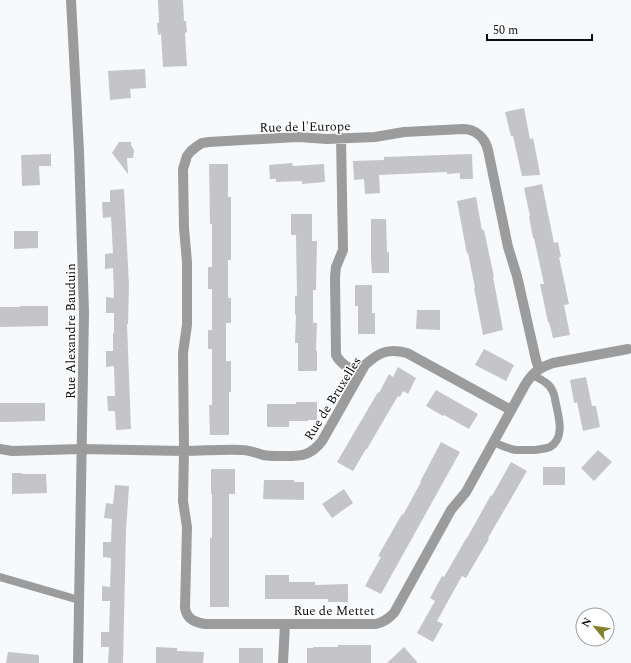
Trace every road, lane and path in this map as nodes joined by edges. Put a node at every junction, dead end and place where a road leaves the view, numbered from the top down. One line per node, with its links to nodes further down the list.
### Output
1 (71, 0): 9 (street, Rue Alexandre Bauduin)
2 (341, 138): 4 (street, Rue de l'Europe); 5 (street); 10 (street, Rue de l'Europe)
3 (628, 349): 4 (street)
4 (536, 372): 6 (street, Rue de Mettet); 7 (lane)
5 (360, 374): 6 (street, Rue de Bruxelles); 10 (street, Rue de Bruxelles)
6 (511, 410): 7 (street, Rue de Mettet)
7 (493, 442): 13 (street, Rue de Mettet)
8 (0, 449): 9 (street)
9 (82, 449): 10 (street); 12 (street, Rue Alexandre Bauduin)
10 (184, 451): 13 (street, Rue de Mettet)
11 (0, 577): 12 (lane)
12 (79, 600): 14 (street, Rue Alexandre Bauduin)
13 (285, 624): 15 (street)
14 (78, 663)
15 (283, 663)

